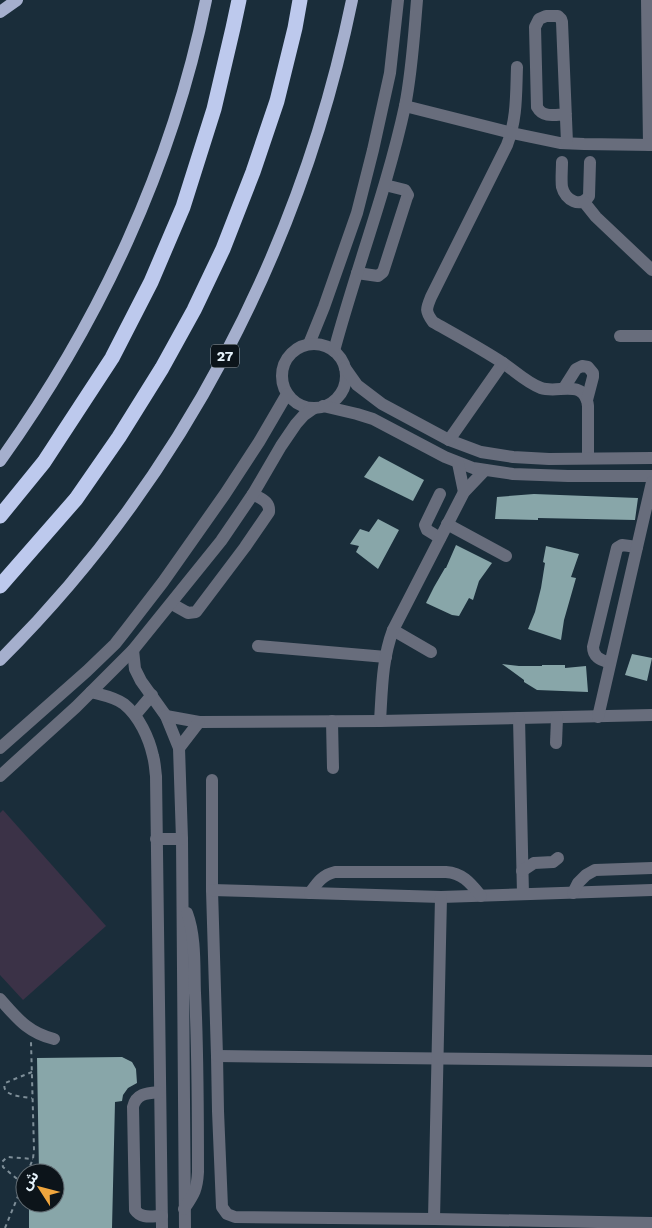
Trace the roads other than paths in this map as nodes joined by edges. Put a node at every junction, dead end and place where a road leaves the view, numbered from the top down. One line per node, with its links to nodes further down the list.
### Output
1 (17, 0): 9 (main road)
2 (206, 0): 37 (main road)
3 (239, 0): 45 (highway)
4 (300, 0): 52 (highway)
5 (352, 0): 59 (main road, 27)
6 (398, 0): 24 (street)
7 (417, 0): 11 (street)
8 (647, 0): 15 (street)
9 (0, 12)
10 (517, 67): 13 (street)
11 (405, 106): 13 (street); 18 (street)
12 (562, 114): 12 (street); 14 (street)
13 (512, 133): 14 (street); 26 (street)
14 (564, 143): 15 (street)
15 (651, 145)
16 (562, 162): 19 (street)
17 (590, 162): 19 (street)
18 (384, 185): 21 (street); 21 (street)
19 (584, 202): 20 (street)
20 (652, 270)
21 (357, 272): 25 (street)
22 (620, 336): 23 (street)
23 (652, 336)
24 (309, 344): 25 (street); 29 (street)
25 (334, 351): 27 (street)
26 (503, 363): 28 (street); 34 (street)
27 (344, 368): 31 (street); 32 (street)
28 (564, 388): 30 (street); 30 (street)
29 (288, 394): 31 (street); 50 (street)
30 (587, 400): 35 (street)
31 (319, 407): 33 (street); 43 (street)
32 (394, 410): 33 (street); 34 (street)
33 (386, 426): 38 (street)
34 (450, 440): 35 (street)
35 (588, 458): 36 (street)
36 (652, 458)
37 (0, 461)
38 (458, 463): 39 (street); 42 (street)
39 (485, 470): 40 (street); 42 (street)
40 (652, 476)
41 (652, 482): 48 (street)
42 (464, 492): 46 (street)
43 (253, 494): 51 (street); 53 (street)
44 (440, 494): 47 (street)
45 (0, 516)
46 (447, 524): 47 (street); 49 (street)
47 (440, 538): 54 (street)
48 (637, 547): 60 (street); 60 (street)
49 (506, 556)
50 (178, 561): 51 (street); 73 (street)
51 (195, 574): 53 (street)
52 (0, 586)
53 (172, 604): 56 (street)
54 (393, 630): 57 (street); 58 (street)
55 (258, 646): 58 (street)
56 (133, 650): 61 (street); 62 (street)
57 (431, 652)
58 (386, 657): 70 (street)
59 (0, 660)
60 (610, 663): 66 (street)
61 (91, 692): 63 (street); 75 (street)
62 (152, 695): 63 (street); 65 (street)
63 (135, 715): 79 (street)
64 (652, 715): 66 (street)
65 (166, 716): 71 (street); 74 (street)
66 (598, 717): 68 (street)
67 (519, 718): 68 (street); 70 (street); 83 (street)
68 (557, 718): 72 (street)
69 (332, 721): 70 (street); 71 (street); 76 (street)
70 (380, 721)
71 (199, 722): 74 (street)
72 (556, 743)
73 (2, 746): 75 (street)
74 (179, 748): 80 (street)
75 (17, 761): 77 (street)
76 (334, 768)
77 (0, 776)
78 (212, 780): 84 (street)
79 (156, 839): 80 (street); 99 (street)
80 (182, 839): 91 (street)
81 (558, 858): 83 (street)
82 (652, 868): 86 (street)
83 (522, 871): 88 (street)
84 (212, 890): 87 (street); 94 (street)
85 (652, 890): 86 (street)
86 (574, 892): 88 (street)
87 (310, 893): 89 (street); 90 (street)
88 (523, 894): 89 (street)
89 (481, 896): 90 (street)
90 (442, 897): 97 (street)
91 (182, 900): 93 (street); 102 (street)
92 (0, 999): 95 (street)
93 (196, 1009): 94 (street); 100 (street)
94 (215, 1009): 96 (street)
95 (54, 1040)
96 (218, 1056): 97 (street); 101 (street)
97 (438, 1058): 98 (street); 103 (street)
98 (652, 1061)
99 (160, 1092): 104 (street); 104 (street)
100 (198, 1111): 101 (street); 102 (street)
101 (218, 1111): 103 (street)
102 (184, 1209): 106 (street)
103 (434, 1219): 105 (street)
104 (162, 1222)
105 (652, 1223)
106 (185, 1228)

